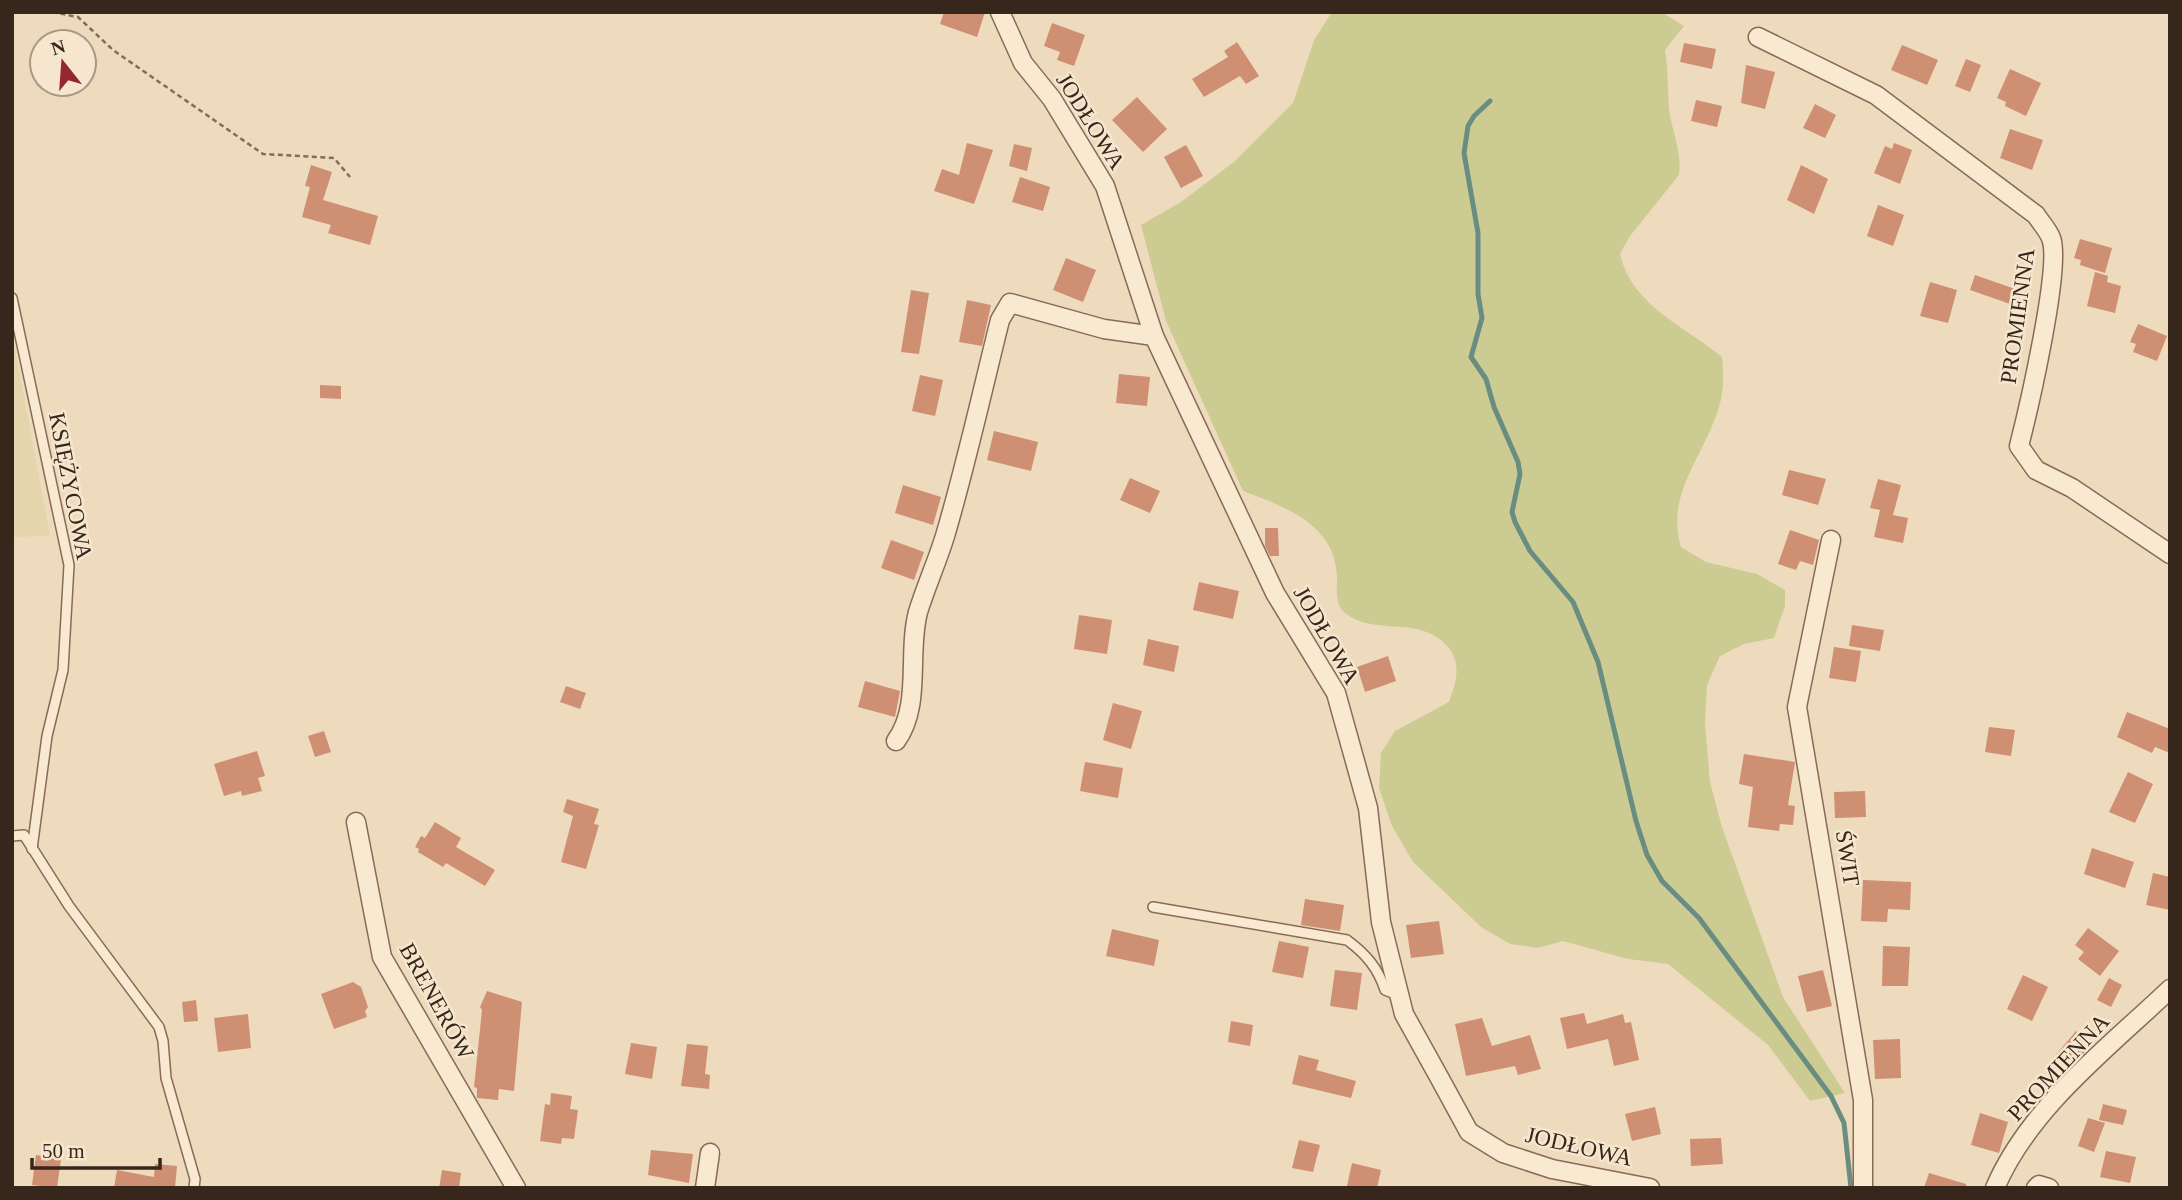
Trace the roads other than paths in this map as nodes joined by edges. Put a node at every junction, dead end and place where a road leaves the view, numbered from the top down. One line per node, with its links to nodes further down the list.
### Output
1 (1000, 12): 4 (street, JODŁOWA)
2 (1758, 37): 6 (street, PROMIENNA)
3 (12, 298): 10 (lane, KSIĘŻYCOWA)
4 (1154, 336): 7 (street); 13 (street, JODŁOWA)
5 (1831, 540): 19 (street, ŚWIT)
6 (2170, 554)
7 (896, 741)
8 (356, 822): 16 (street, BRENERÓW)
9 (12, 836): 10 (lane)
10 (32, 849): 15 (lane)
11 (1153, 907): 13 (lane)
12 (2170, 989): 20 (street, PROMIENNA)
13 (1400, 996): 18 (street, JODŁOWA)
14 (710, 1153): 17 (street)
15 (194, 1188)
16 (516, 1188)
17 (705, 1188)
18 (1650, 1188)
19 (1863, 1188)
20 (1995, 1188)
21 (2036, 1188): 22 (street)
22 (2049, 1188)

